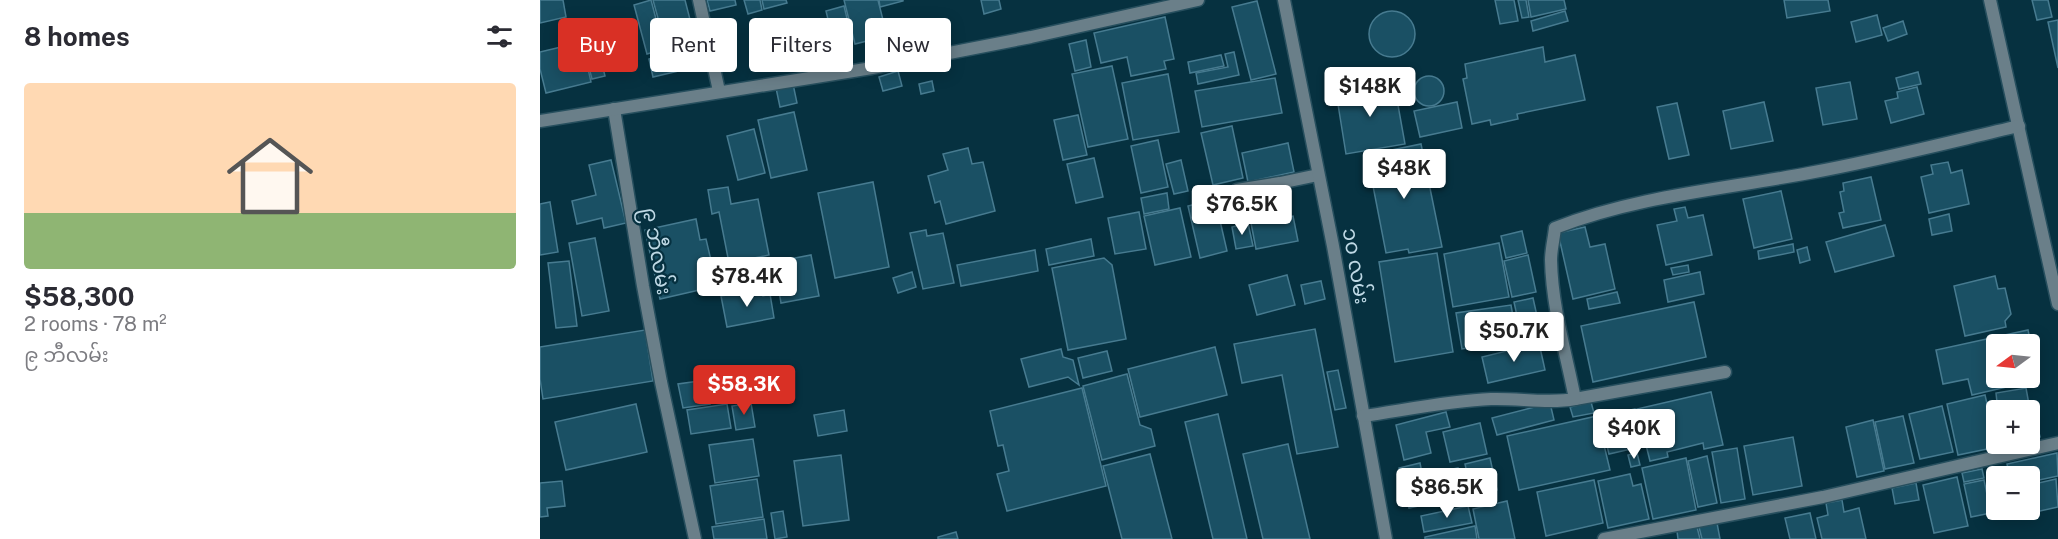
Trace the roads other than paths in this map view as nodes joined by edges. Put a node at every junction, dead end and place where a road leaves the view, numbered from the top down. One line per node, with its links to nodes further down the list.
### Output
1 (699, 0): 5 (street)
2 (1198, 0): 5 (street)
3 (1284, 0): 9 (street, ၁၀ လမ်း)
4 (1990, 0): 8 (street)
5 (719, 91): 6 (street)
6 (614, 109): 7 (street); 16 (street, ၉ ဘီလမ်း)
7 (540, 121)
8 (2019, 126): 11 (street); 13 (street)
9 (1318, 175): 10 (street); 14 (street, ၁၀ လမ်း)
10 (1237, 189)
11 (2058, 304)
12 (1725, 372): 13 (street)
13 (1575, 399): 14 (street)
14 (1363, 416): 17 (street, ၁၀ လမ်း)
15 (2058, 443): 18 (street)
16 (695, 539)
17 (1386, 539)
18 (1604, 539)

